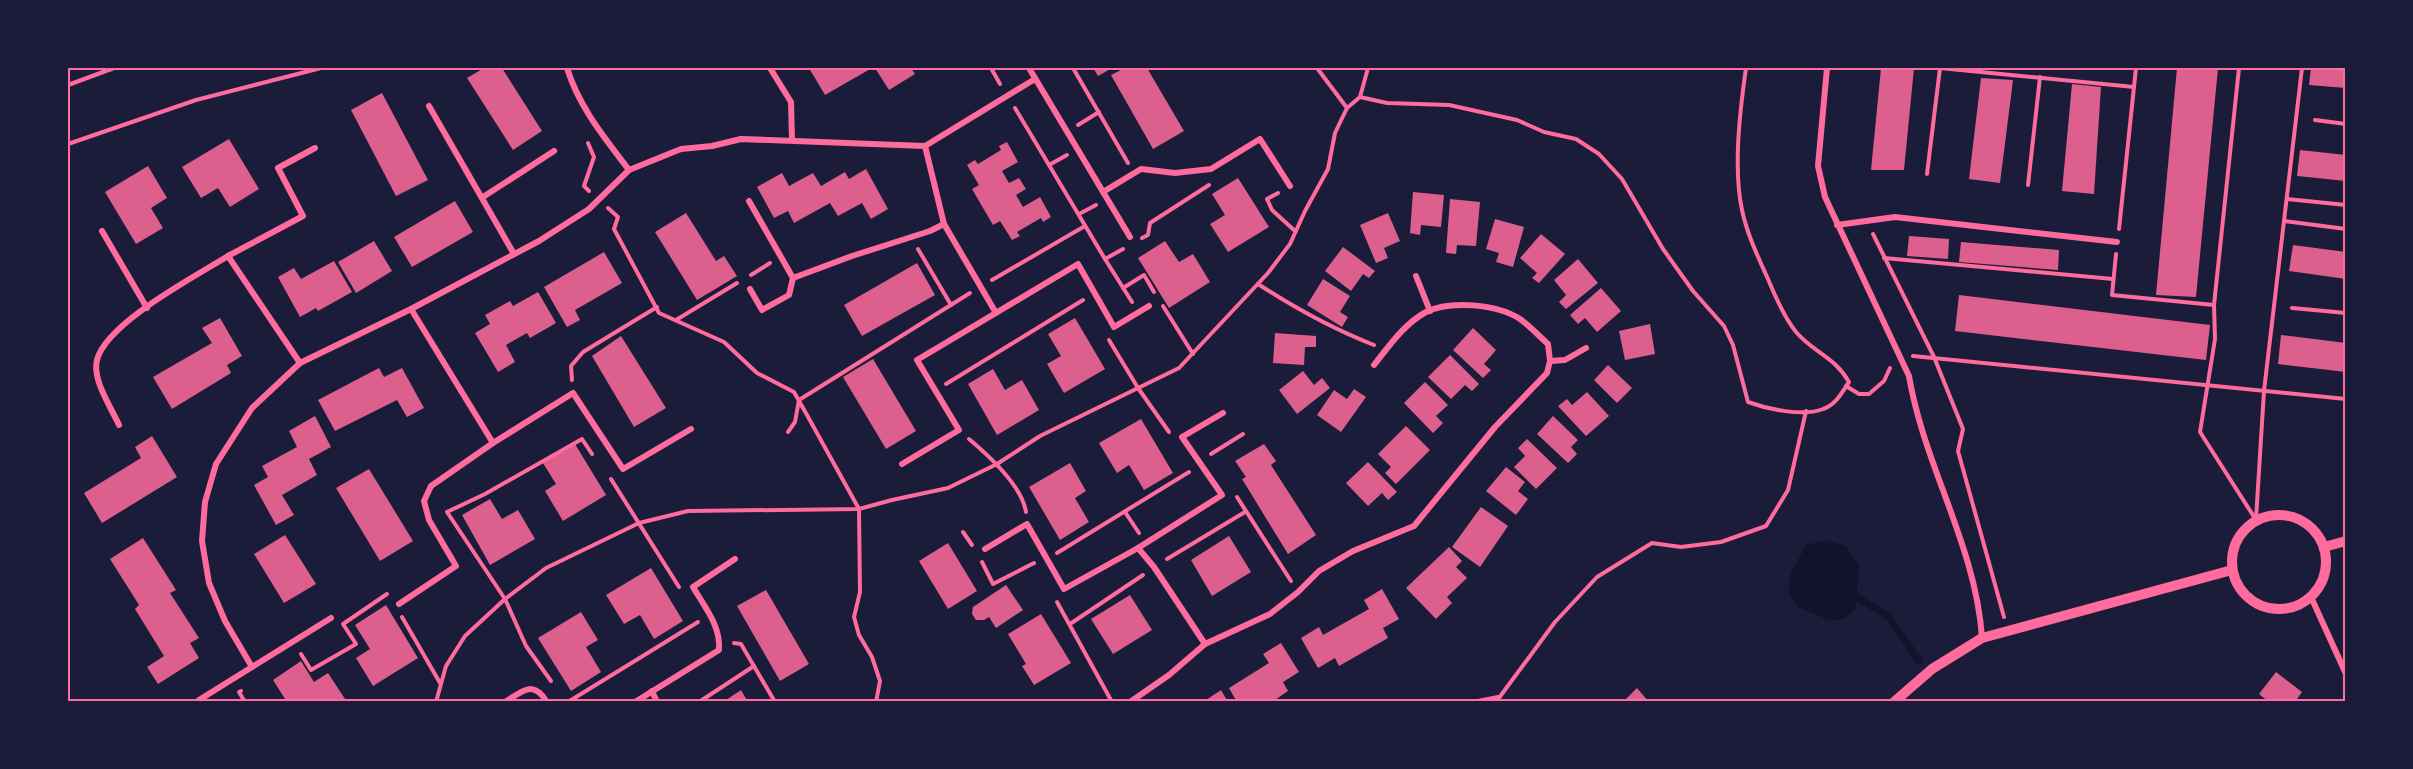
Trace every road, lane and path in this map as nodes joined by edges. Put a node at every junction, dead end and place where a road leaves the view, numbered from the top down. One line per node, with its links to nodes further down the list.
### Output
1 (114, 68): 18 (lane)
2 (321, 68): 30 (path)
3 (567, 68): 35 (street)
4 (770, 68): 29 (street)
5 (991, 68): 20 (path)
6 (1029, 68): 17 (street)
7 (1073, 68): 24 (path)
8 (1317, 68): 23 (path)
9 (1368, 68): 21 (path)
10 (1746, 68): 91 (path)
11 (1827, 68): 50 (street)
12 (1940, 68): 16 (path); 37 (path)
13 (2136, 68): 19 (path)
14 (2239, 68): 71 (path)
15 (2302, 68): 43 (path)
16 (2040, 77): 19 (path); 39 (path)
17 (1035, 79): 20 (street); 27 (street)
18 (68, 85)
19 (2134, 87): 57 (path)
20 (1007, 96): 31 (street); 51 (path)
21 (1360, 97): 23 (path); 97 (path)
22 (429, 106): 42 (street)
23 (1347, 108): 38 (path)
24 (1099, 112): 27 (path); 36 (path)
25 (2315, 120): 26 (path)
26 (2346, 123)
27 (1066, 131): 41 (street)
28 (586, 137): 44 (path)
29 (792, 140): 31 (street); 35 (street)
30 (68, 144)
31 (925, 146): 49 (street)
32 (315, 148): 59 (street)
33 (554, 151): 42 (street)
34 (1213, 168): 36 (street); 40 (street); 56 (path)
35 (629, 170): 44 (street)
36 (1134, 172): 41 (street)
37 (1927, 174)
38 (1321, 184)
39 (2028, 185)
40 (1290, 186): 54 (path)
41 (1103, 192): 56 (street)
42 (483, 197): 58 (street)
43 (2287, 199): 46 (path); 48 (path)
44 (599, 200): 58 (street); 73 (path)
45 (749, 201): 60 (street)
46 (2346, 205)
47 (1866, 221): 50 (street); 57 (street); 61 (path)
48 (2284, 221): 52 (path); 93 (path)
49 (944, 224): 55 (street); 67 (street)
50 (1837, 225): 86 (street)
51 (1085, 226): 62 (path); 67 (path)
52 (2346, 229)
53 (102, 231): 74 (street)
54 (1295, 231)
55 (911, 238): 64 (street); 70 (path)
56 (1132, 240): 62 (path)
57 (2117, 242): 65 (path)
58 (514, 254): 76 (street)
59 (228, 256): 74 (street); 88 (street)
60 (781, 257): 64 (street); 81 (path)
61 (1884, 258): 65 (path); 85 (path)
62 (1105, 260): 79 (path)
63 (1416, 276): 77 (street)
64 (793, 278): 68 (street)
65 (2113, 279): 71 (path)
66 (1258, 284): 84 (path)
67 (980, 286): 70 (path); 78 (street)
68 (750, 289)
69 (1094, 293): 78 (street); 82 (street); 92 (path)
70 (951, 305): 96 (path)
71 (2214, 305): 90 (path)
72 (1149, 306): 79 (street)
73 (657, 307): 81 (path); 94 (path)
74 (147, 308): 99 (street)
75 (2292, 308): 80 (path)
76 (411, 309): 88 (street); 106 (street)
77 (1430, 311): 84 (street); 87 (street)
78 (996, 313): 92 (street)
79 (1138, 313): 82 (street)
80 (2346, 313)
81 (675, 320): 96 (path)
82 (1114, 327): 105 (path)
83 (1586, 348): 87 (street)
84 (1386, 350): 89 (street)
85 (1934, 357): 86 (path); 90 (path); 134 (path)
86 (1901, 360): 91 (path); 135 (street)
87 (1550, 361): 126 (street)
88 (300, 363): 140 (street)
89 (1374, 365)
90 (2208, 385): 93 (path); 114 (path)
91 (1846, 386): 97 (path)
92 (935, 390): 102 (street)
93 (2264, 391): 95 (path); 114 (path)
94 (573, 393): 100 (street); 106 (street)
95 (2346, 399)
96 (799, 400): 103 (path); 156 (path)
97 (1806, 411): 146 (path)
98 (1223, 413): 101 (street)
99 (119, 424)
100 (692, 429)
101 (1196, 429): 105 (street); 107 (path)
102 (959, 430): 110 (street); 115 (path)
103 (788, 432)
104 (1243, 434): 107 (path)
105 (1182, 437): 109 (street)
106 (493, 443): 130 (street)
107 (1211, 455): 109 (path)
108 (596, 458): 142 (path)
109 (1197, 458): 113 (path); 117 (street)
110 (902, 464)
111 (609, 477): 125 (path)
112 (1234, 493): 126 (path)
113 (1125, 511): 117 (path); 122 (path)
114 (2256, 520): 118 (street); 124 (street)
115 (1027, 524): 120 (street); 122 (street)
116 (2346, 541): 118 (street)
117 (1146, 544): 119 (street)
118 (2324, 547): 128 (street)
119 (1138, 548): 122 (street); 137 (street)
120 (985, 549): 123 (path)
121 (735, 559): 136 (street)
122 (1046, 559)
123 (1036, 565)
124 (2232, 570): 128 (street); 135 (street)
125 (681, 591)
126 (1298, 592): 137 (street)
127 (1053, 595): 157 (path)
128 (2311, 597): 141 (street)
129 (392, 600): 138 (path)
130 (399, 604)
131 (693, 611): 151 (path)
132 (402, 616): 143 (path)
133 (331, 618): 140 (street)
134 (2004, 618)
135 (1982, 638): 160 (street)
136 (720, 642): 139 (path); 145 (street)
137 (1205, 644): 158 (street)
138 (293, 659)
139 (754, 666): 154 (path); 155 (path)
140 (252, 667): 147 (street)
141 (2346, 674)
142 (552, 683)
143 (440, 684)
144 (248, 687): 148 (path)
145 (652, 691): 152 (street); 153 (street)
146 (1497, 699): 159 (path)
147 (200, 702)
148 (244, 702)
149 (505, 702): 150 (street)
150 (547, 702)
151 (568, 702)
152 (635, 702)
153 (657, 702)
154 (699, 702)
155 (775, 702)
156 (876, 702)
157 (1112, 702)
158 (1130, 702)
159 (1473, 702)
160 (1894, 702)

